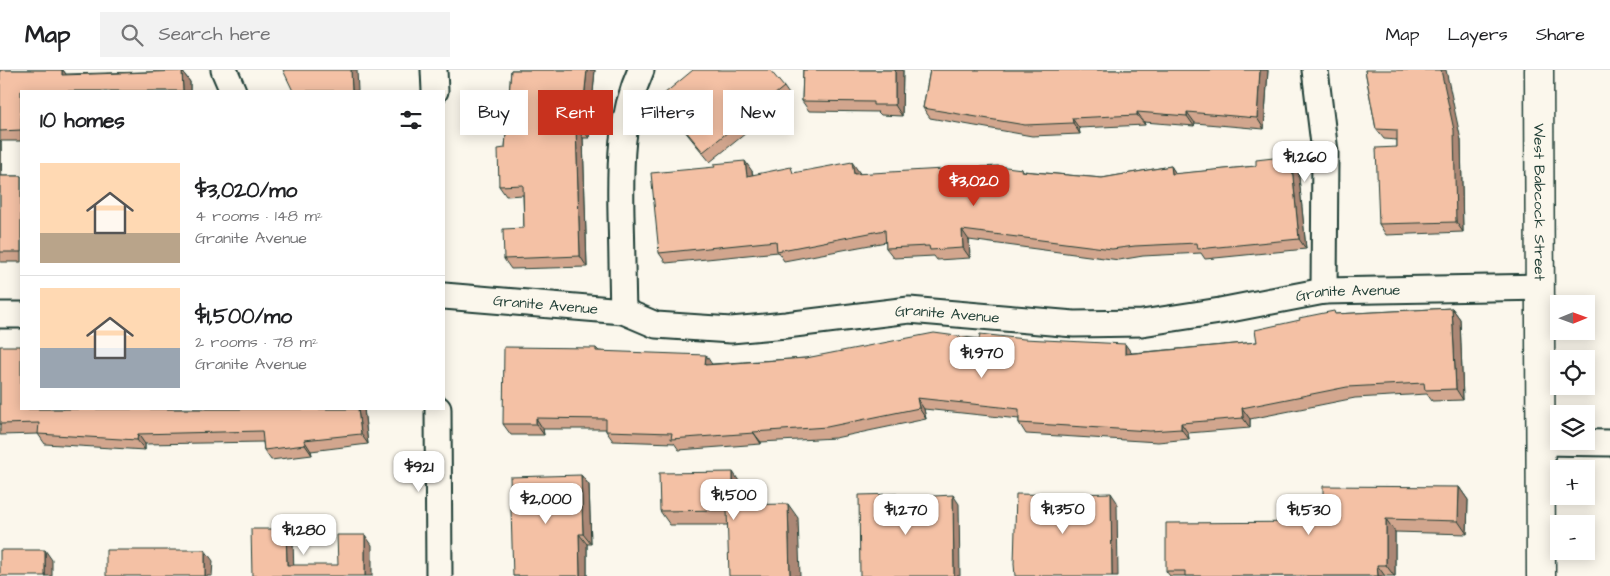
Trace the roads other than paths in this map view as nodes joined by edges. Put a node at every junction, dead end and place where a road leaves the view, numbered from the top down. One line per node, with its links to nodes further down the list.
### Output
1 (224, 70): 6 (street)
2 (434, 70): 7 (street)
3 (641, 70): 11 (street)
4 (1315, 70): 9 (street)
5 (1539, 70): 8 (street, West Babcock Street)
6 (234, 90)
7 (435, 90)
8 (1540, 287): 9 (street, Granite Avenue); 15 (street, West Babcock Street)
9 (1324, 291): 11 (street, Granite Avenue)
10 (445, 296): 11 (street, Granite Avenue)
11 (622, 311)
12 (0, 315): 13 (street)
13 (20, 315)
14 (438, 410): 17 (street)
15 (1541, 442): 16 (street); 18 (street, West Babcock Street)
16 (1610, 443)
17 (439, 576)
18 (1541, 576)

